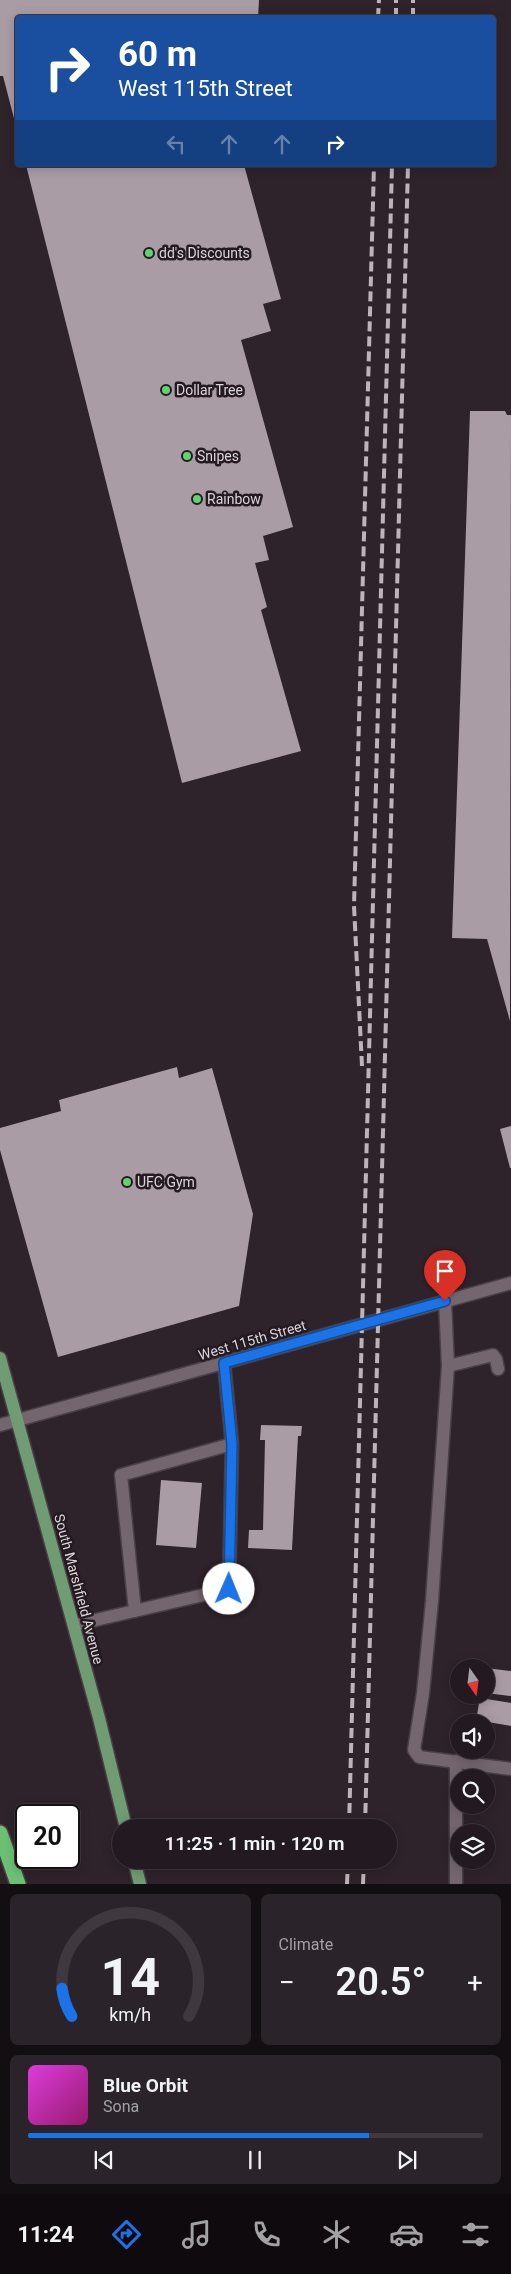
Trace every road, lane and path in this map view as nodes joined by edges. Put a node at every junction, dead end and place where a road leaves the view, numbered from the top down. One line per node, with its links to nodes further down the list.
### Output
1 (511, 1283): 2 (street, West 115th Street)
2 (445, 1301): 4 (street, West 115th Street); 5 (street)
3 (0, 1358): 7 (main road, South Marshfield Avenue)
4 (224, 1363): 7 (street, West 115th Street); 9 (street)
5 (448, 1366): 6 (street); 12 (street)
6 (498, 1369)
7 (17, 1420): 8 (street, West 115th Street); 11 (main road, South Marshfield Avenue)
8 (0, 1425)
9 (232, 1444): 10 (street); 10 (street)
10 (135, 1611): 11 (street)
11 (74, 1625): 14 (main road, South Marshfield Avenue)
12 (456, 1761): 13 (street); 19 (street)
13 (511, 1769)
14 (124, 1819)
15 (0, 1833): 17 (highway)
16 (136, 1869): 18 (main road)
17 (18, 1884)
18 (140, 1884)
19 (456, 1884)

